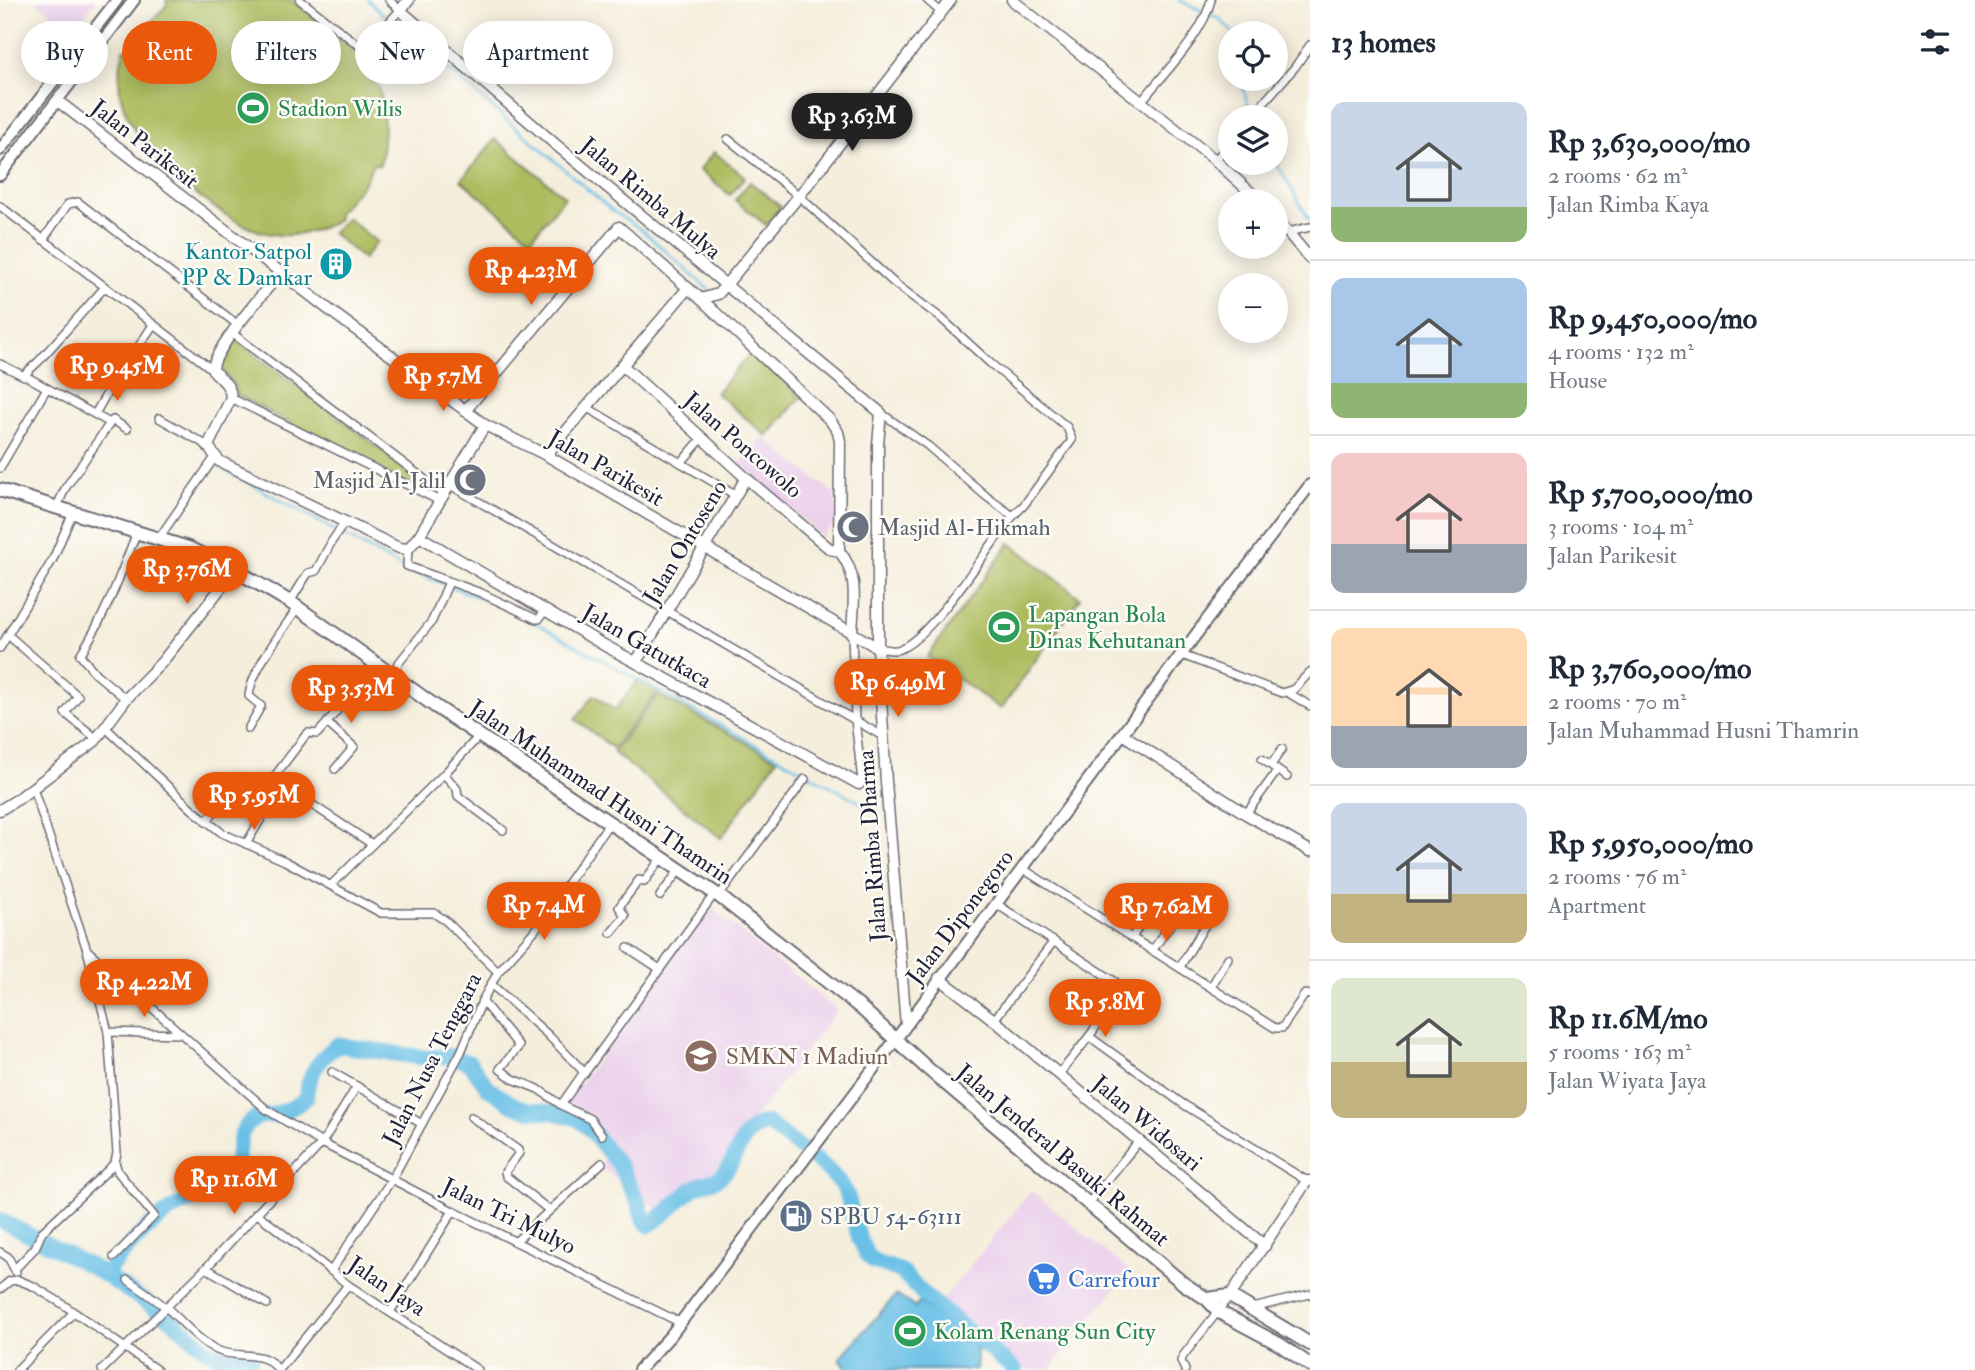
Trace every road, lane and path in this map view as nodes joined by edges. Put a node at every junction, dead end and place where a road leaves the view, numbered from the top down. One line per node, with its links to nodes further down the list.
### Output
1 (117, 0): 19 (main road)
2 (134, 0): 16 (main road)
3 (300, 0): 13 (street)
4 (389, 0): 10 (street)
5 (409, 0): 10 (street)
6 (927, 0): 11 (street)
7 (951, 0): 11 (street)
8 (1012, 0): 15 (street)
9 (1211, 0): 15 (street)
10 (399, 10): 12 (street); 31 (street, Jalan Rimba Mulya)
11 (942, 13): 24 (street)
12 (390, 21)
13 (355, 42)
14 (1310, 44): 17 (street)
15 (1142, 101): 21 (street)
16 (59, 102): 22 (main road); 30 (street, Jalan Parikesit)
17 (1262, 105)
18 (728, 139): 24 (street)
19 (0, 150)
20 (1218, 157): 21 (street)
21 (1216, 160): 23 (street)
22 (0, 175)
23 (1247, 189)
24 (799, 196): 31 (street); 67 (street)
25 (0, 205): 28 (street)
26 (1310, 228): 27 (street)
27 (1288, 232): 29 (street)
28 (43, 240): 32 (street); 36 (street)
29 (1310, 260)
30 (281, 273): 36 (street); 46 (street, Jalan Parikesit)
31 (725, 286): 34 (street); 47 (street, Jalan Rimba Mulya)
32 (105, 287): 35 (street); 41 (street)
33 (688, 288): 34 (street); 39 (street); 46 (street)
34 (701, 299): 74 (street)
35 (153, 325): 37 (street); 40 (street)
36 (235, 329): 40 (street); 64 (street)
37 (131, 358)
38 (0, 363): 41 (street)
39 (622, 365): 45 (street); 53 (street, Jalan Poncowolo)
40 (213, 370): 44 (street)
41 (24, 376): 43 (street)
42 (115, 379): 48 (street)
43 (47, 388): 48 (street); 58 (street)
44 (231, 398): 54 (street); 64 (street)
45 (586, 407): 55 (street); 57 (street)
46 (465, 411): 51 (street, Jalan Parikesit)
47 (881, 413): 67 (street); 83 (street, Jalan Rimba Dharma)
48 (95, 414): 50 (street)
49 (159, 418): 54 (street)
50 (110, 423): 52 (street); 65 (street)
51 (485, 425): 55 (street, Jalan Parikesit); 60 (street)
52 (127, 429)
53 (703, 437): 57 (street); 59 (street, Jalan Poncowolo)
54 (208, 446): 56 (street)
55 (546, 455): 72 (street, Jalan Parikesit)
56 (215, 457): 68 (street); 71 (street)
57 (681, 463): 63 (street)
58 (0, 468)
59 (746, 478): 63 (street, Jalan Ontoseno); 74 (street, Jalan Poncowolo)
60 (450, 485): 64 (street); 79 (street)
61 (1310, 485): 84 (main road, Jalan Diponegoro)
62 (0, 490): 65 (highway, Jalan Muhammad Husni Thamrin)
63 (735, 495): 72 (street, Jalan Ontoseno)
64 (442, 498): 70 (street)
65 (57, 506): 66 (highway, Jalan Muhammad Husni Thamrin)
66 (73, 512): 69 (highway, Jalan Muhammad Husni Thamrin); 81 (street)
67 (1013, 516): 83 (street)
68 (345, 522): 73 (street); 77 (street)
69 (138, 531): 71 (highway, Jalan Muhammad Husni Thamrin); 90 (street)
70 (419, 536): 73 (street); 78 (street, Jalan Gatutkaca)
71 (159, 538): 75 (highway, Jalan Muhammad Husni Thamrin)
72 (704, 547): 79 (street, Jalan Ontoseno); 80 (street, Jalan Parikesit)
73 (404, 549): 76 (street)
74 (839, 551): 80 (street)
75 (235, 569): 77 (highway, Jalan Muhammad Husni Thamrin); 90 (street)
76 (447, 585): 78 (street); 88 (street)
77 (294, 605): 86 (highway, Jalan Muhammad Husni Thamrin); 95 (street)
78 (545, 610): 85 (street, Jalan Gatutkaca)
79 (666, 611): 85 (street, Jalan Ontoseno); 92 (street)
80 (852, 634): 83 (street, Jalan Parikesit); 92 (street)
81 (8, 635): 82 (street); 99 (street)
82 (0, 648)
83 (878, 648): 98 (street, Jalan Rimba Dharma)
84 (1182, 655): 89 (street); 96 (main road, Jalan Diponegoro)
85 (636, 662): 110 (street, Jalan Gatutkaca)
86 (375, 663): 88 (highway, Jalan Muhammad Husni Thamrin); 93 (street)
87 (1310, 672): 89 (street)
88 (390, 674): 97 (highway, Jalan Muhammad Husni Thamrin)
89 (1287, 692): 91 (street)
90 (126, 699): 94 (street)
91 (1310, 706)
92 (855, 719): 98 (street); 110 (street)
93 (327, 723): 103 (street); 106 (street)
94 (106, 728): 99 (street); 116 (street)
95 (248, 729)
96 (1122, 734): 115 (street); 124 (main road, Jalan Diponegoro)
97 (479, 736): 105 (street); 117 (highway, Jalan Muhammad Husni Thamrin)
98 (884, 737): 148 (street, Jalan Rimba Dharma)
99 (97, 739): 111 (street)
100 (1282, 748): 102 (street)
101 (1262, 758): 102 (street)
102 (1271, 765): 104 (street)
103 (335, 769)
104 (1278, 771): 107 (street); 115 (street)
105 (444, 774): 118 (street); 120 (street)
106 (274, 777): 112 (street); 120 (street)
107 (1287, 777)
108 (240, 778): 116 (street)
109 (805, 779): 126 (street)
110 (859, 784)
111 (33, 788): 113 (street); 136 (street)
112 (261, 794)
113 (0, 810)
114 (265, 812): 119 (street)
115 (1246, 814): 121 (street)
116 (206, 822): 119 (street)
117 (610, 822): 122 (highway, Jalan Muhammad Husni Thamrin); 141 (street, Jalan Nusa Tenggara)
118 (502, 830)
119 (246, 844): 125 (street)
120 (372, 845): 125 (street)
121 (1310, 851)
122 (662, 857): 123 (highway, Jalan Muhammad Husni Thamrin); 132 (street)
123 (680, 869): 126 (highway, Jalan Muhammad Husni Thamrin); 127 (street)
124 (1023, 869): 128 (main road, Jalan Diponegoro); 133 (street)
125 (331, 885): 141 (street)
126 (717, 894): 140 (street); 152 (highway, Jalan Muhammad Husni Thamrin)
127 (660, 896)
128 (995, 903): 134 (street); 142 (main road, Jalan Diponegoro)
129 (1151, 905): 133 (street)
130 (1180, 911): 137 (street)
131 (1208, 920): 139 (street)
132 (611, 933)
133 (1132, 938): 137 (street)
134 (1054, 940): 147 (street); 151 (street)
135 (628, 948): 140 (street)
136 (87, 950): 149 (street); 150 (street, Jalan Tri Mulyo)
137 (1152, 951): 139 (street)
138 (1228, 958): 144 (street)
139 (1180, 967): 144 (street)
140 (660, 969): 155 (street)
141 (498, 972): 143 (street, Jalan Nusa Tenggara)
142 (939, 978): 147 (street, Jalan Widosari); 148 (main road, Jalan Diponegoro)
143 (491, 985): 146 (street, Jalan Nusa Tenggara); 155 (street)
144 (1211, 987): 145 (street)
145 (1308, 994)
146 (482, 1001): 157 (street); 159 (street, Jalan Nusa Tenggara)
147 (994, 1020): 154 (street, Jalan Widosari)
148 (906, 1025): 152 (main road, Jalan Diponegoro)
149 (108, 1032): 150 (street); 163 (street)
150 (180, 1034): 162 (street, Jalan Tri Mulyo)
151 (1090, 1037): 154 (street); 166 (street)
152 (896, 1039): 167 (highway, Jalan Jenderal Basuki Rahmat); 191 (main road, Jalan Diponegoro)
153 (332, 1072): 156 (street)
154 (1059, 1074): 161 (street, Jalan Widosari)
155 (584, 1075): 157 (street)
156 (357, 1086): 159 (street); 162 (street)
157 (561, 1105): 160 (street)
158 (471, 1117): 168 (street)
159 (422, 1124): 165 (street, Jalan Nusa Tenggara)
160 (602, 1135)
161 (1138, 1142): 167 (street); 172 (street, Jalan Widosari)
162 (322, 1143): 165 (street, Jalan Tri Mulyo); 170 (street)
163 (115, 1162): 174 (street); 176 (street)
164 (602, 1163): 168 (street)
165 (391, 1180): 169 (street, Jalan Tri Mulyo); 177 (street, Jalan Jaya)
166 (1308, 1181): 172 (street)
167 (1088, 1203): 184 (highway, Jalan Jenderal Basuki Rahmat)
168 (549, 1210): 171 (street)
169 (453, 1211): 171 (street, Jalan Tri Mulyo); 188 (street)
170 (256, 1213): 175 (street); 177 (street)
171 (515, 1242): 191 (street, Jalan Tri Mulyo)
172 (1265, 1246): 183 (street)
173 (0, 1252): 176 (street)
174 (114, 1257)
175 (206, 1268): 185 (street); 186 (street)
176 (15, 1269): 178 (street)
177 (331, 1271): 180 (street, Jalan Jaya)
178 (18, 1280): 181 (street); 190 (street)
179 (128, 1280): 186 (street)
180 (348, 1285): 188 (street, Jalan Jaya); 198 (street)
181 (0, 1289)
182 (1310, 1294): 187 (street)
183 (1230, 1296): 184 (highway); 187 (highway); 189 (street)
184 (1207, 1298): 189 (highway, Jalan Jenderal Basuki Rahmat)
185 (267, 1304)
186 (165, 1308): 193 (street); 198 (street)
187 (1252, 1308): 192 (highway)
188 (390, 1312): 199 (street, Jalan Jaya)
189 (1219, 1312): 194 (highway, Jalan Jenderal Basuki Rahmat); 201 (street)
190 (73, 1313): 193 (street); 195 (street)
191 (680, 1322): 200 (main road, Jalan Diponegoro)
192 (1310, 1344)
193 (123, 1349): 196 (street); 197 (street)
194 (1310, 1365)
195 (17, 1370)
196 (102, 1370)
197 (157, 1370)
198 (279, 1370)
199 (478, 1370)
200 (639, 1370)
201 (1185, 1370)

